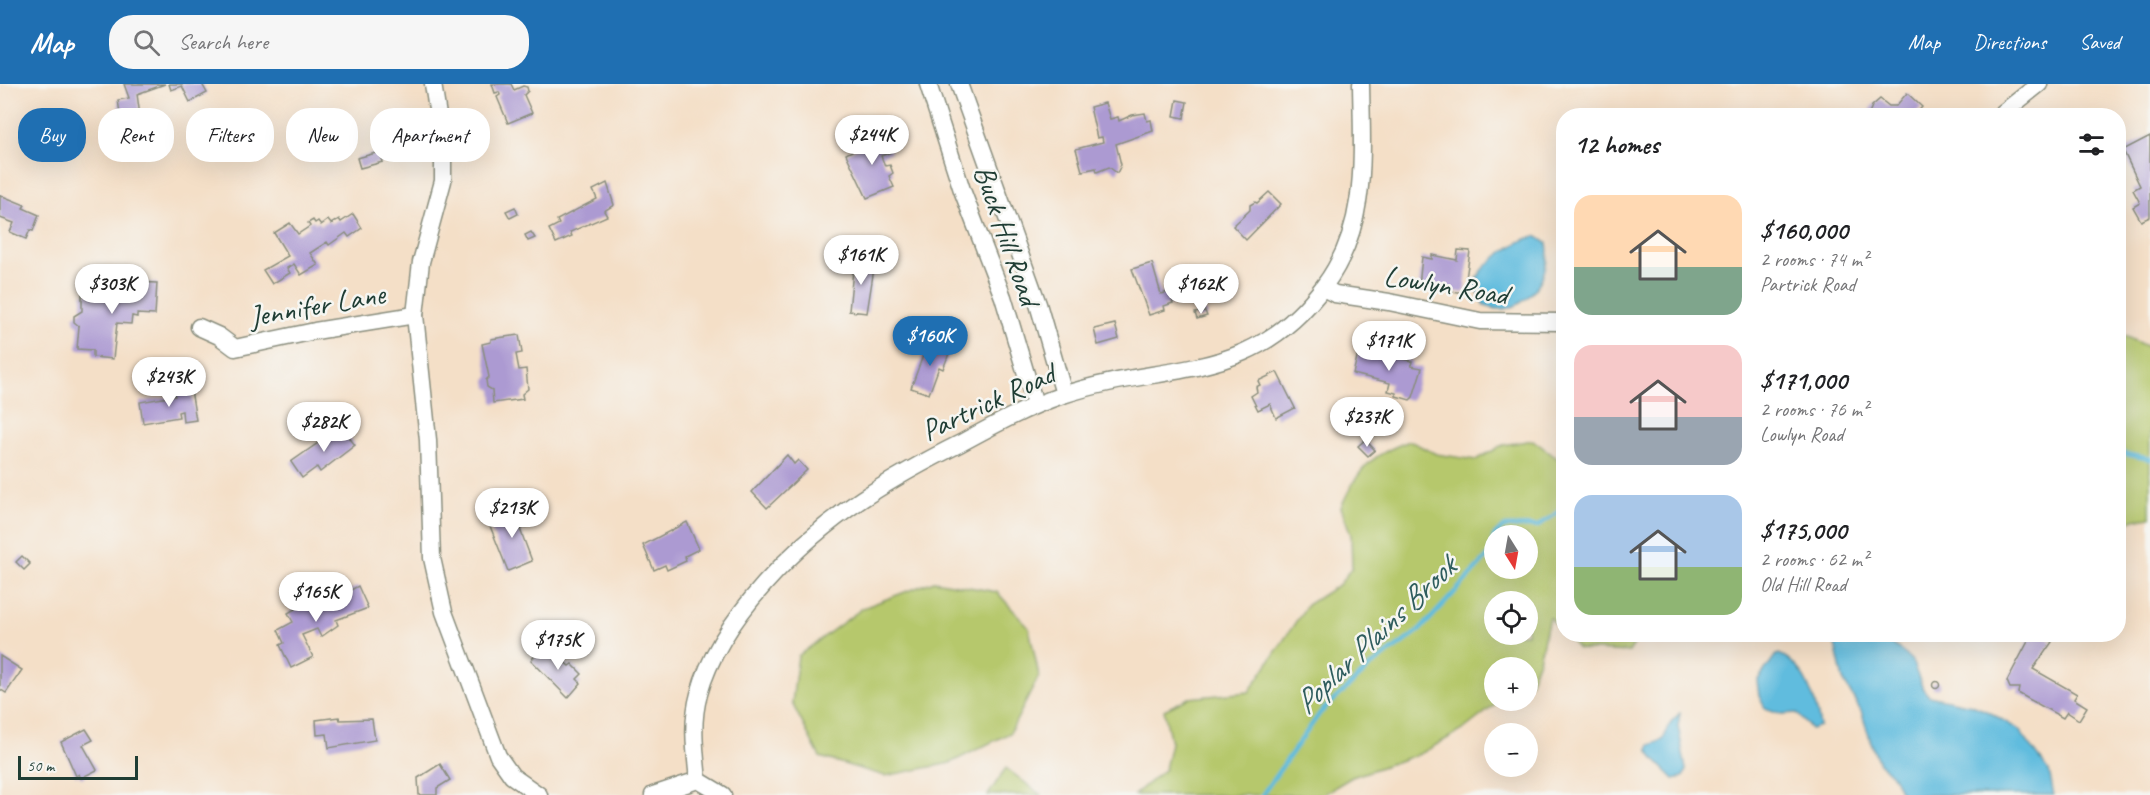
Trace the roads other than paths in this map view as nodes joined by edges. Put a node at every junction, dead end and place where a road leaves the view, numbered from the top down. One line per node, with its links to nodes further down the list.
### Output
1 (432, 84): 8 (street)
2 (928, 84): 12 (street, Buck Hill Road)
3 (959, 84): 11 (street)
4 (1361, 84): 7 (street, Partrick Road)
5 (2039, 84): 6 (street)
6 (2009, 108)
7 (1323, 288): 9 (street, Lowlyn Road); 11 (street, Partrick Road)
8 (415, 315): 10 (street, Jennifer Lane); 14 (street)
9 (1556, 322)
10 (199, 327)
11 (1064, 394): 12 (street, Partrick Road)
12 (1035, 404): 13 (street, Partrick Road)
13 (698, 780): 15 (street); 16 (street)
14 (539, 795)
15 (653, 795)
16 (723, 795)

